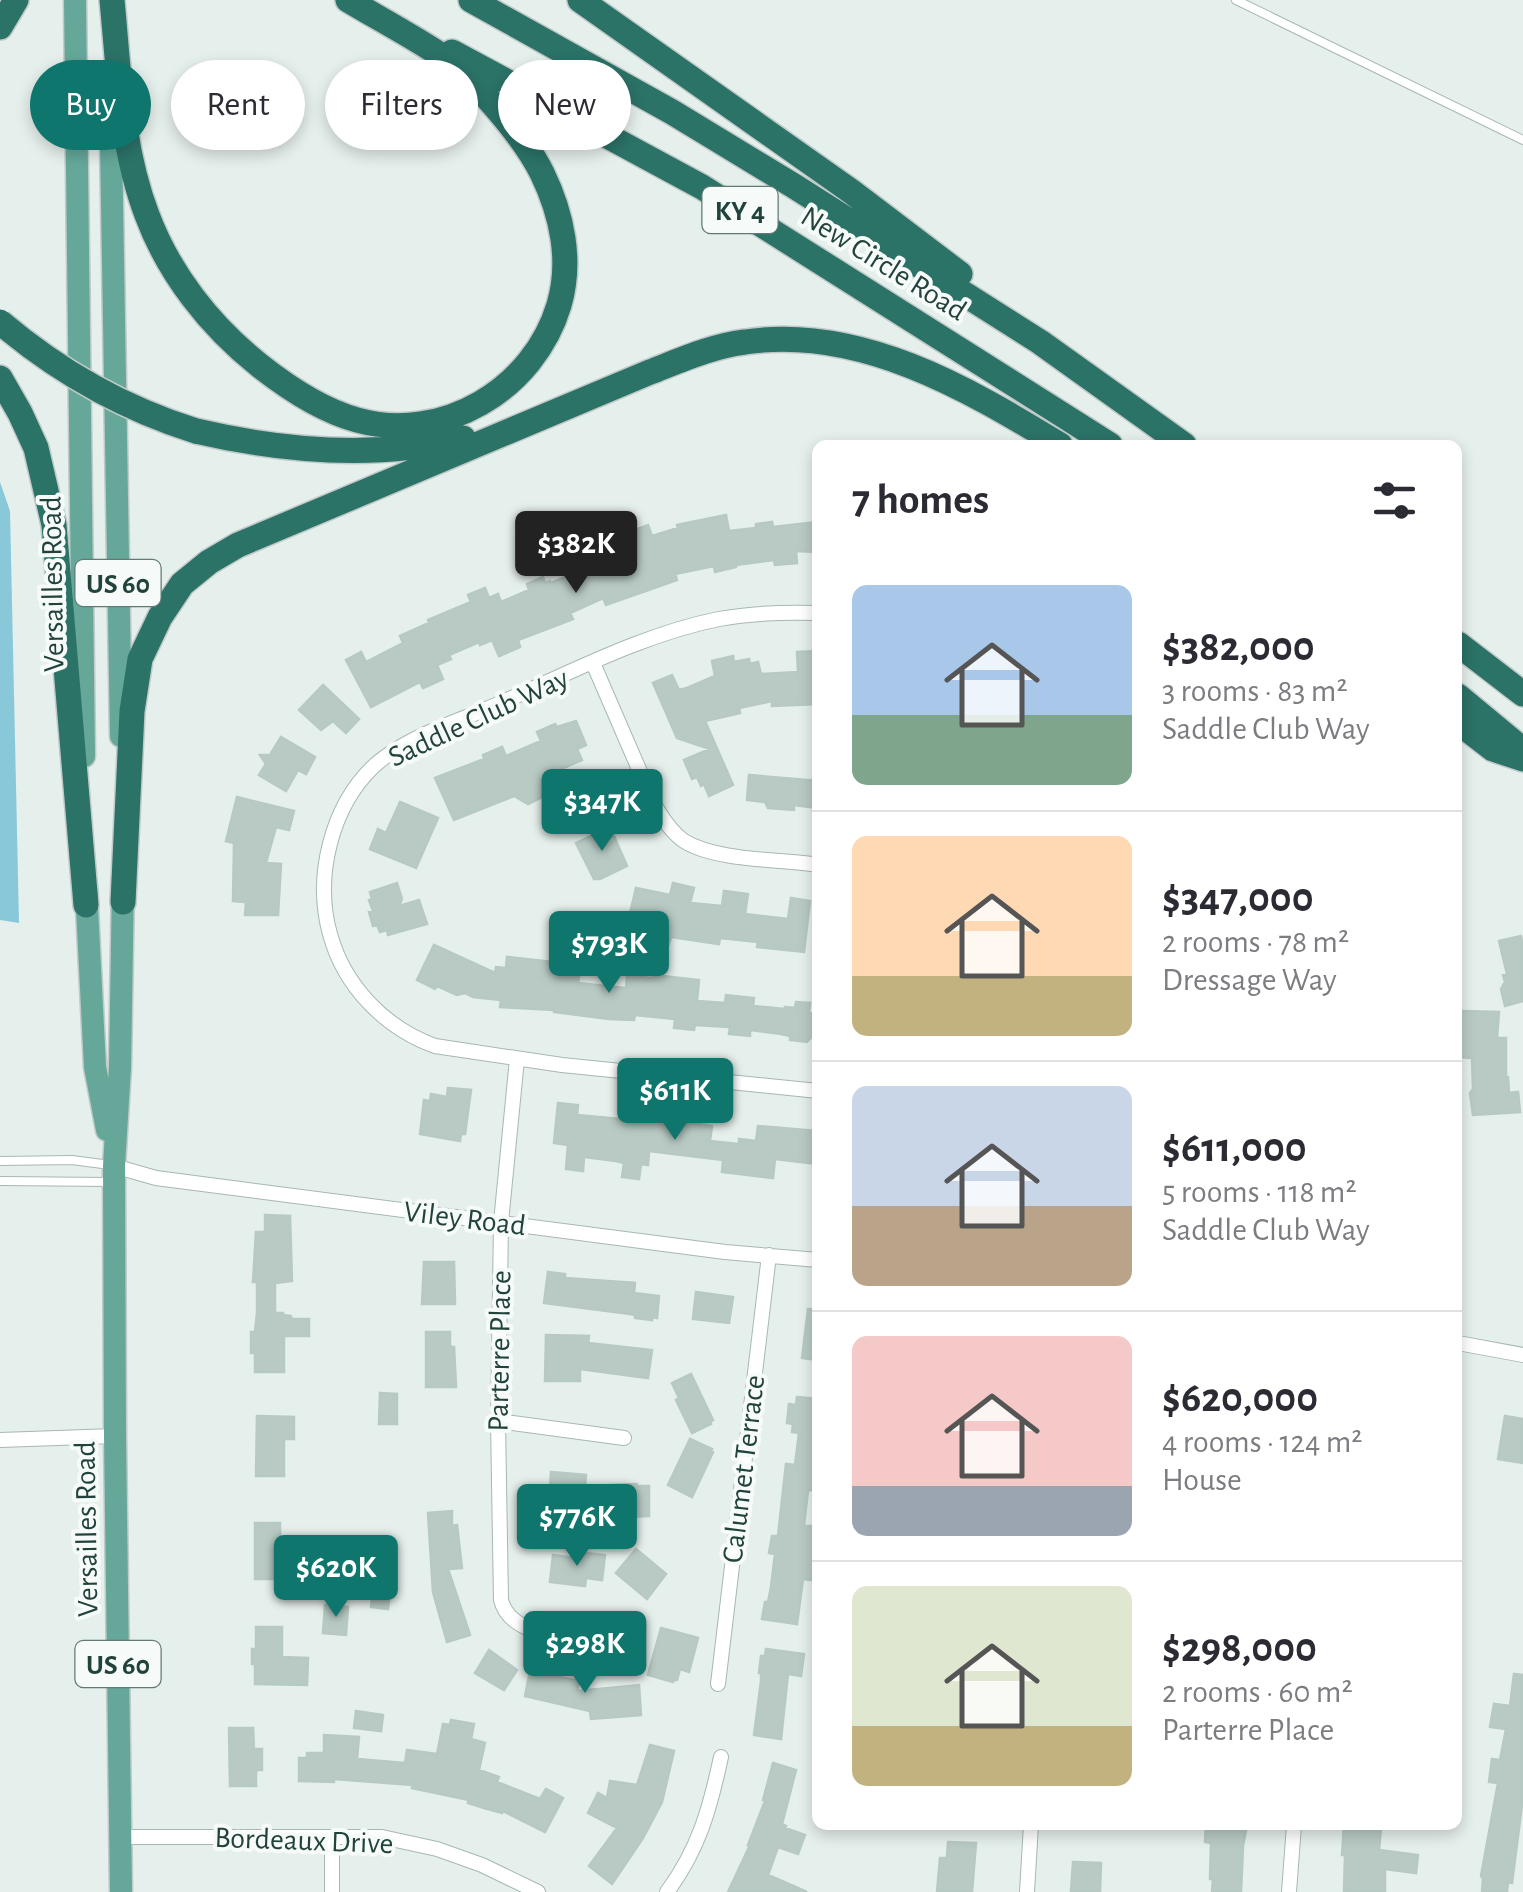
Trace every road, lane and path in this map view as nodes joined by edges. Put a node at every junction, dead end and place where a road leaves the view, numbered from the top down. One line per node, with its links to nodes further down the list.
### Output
1 (16, 0): 8 (highway)
2 (75, 0): 27 (main road, Versailles Road / US 60)
3 (110, 0): 4 (highway); 26 (main road, Versailles Road / US 60)
4 (352, 0): 15 (highway, New Circle Road / KY 4)
5 (471, 0): 11 (highway, New Circle Road / KY 4)
6 (580, 0): 11 (highway)
7 (1236, 0): 9 (lane)
8 (0, 27)
9 (1523, 140)
10 (0, 322): 13 (highway, bridge)
11 (1040, 342): 16 (highway, New Circle Road / KY 4)
12 (0, 378): 27 (highway)
13 (531, 422): 14 (highway); 26 (highway)
14 (1052, 440)
15 (1102, 440)
16 (1177, 440)
17 (812, 613): 19 (street, Saddle Club Way)
18 (1462, 647): 20 (highway)
19 (593, 663): 25 (street); 28 (street, Saddle Club Way)
20 (1523, 694)
21 (1462, 699): 23 (highway)
22 (1462, 725): 24 (highway)
23 (1523, 750)
24 (1523, 759)
25 (812, 865)
26 (123, 902): 31 (main road, Versailles Road / US 60)
27 (86, 905): 31 (main road, Versailles Road / US 60)
28 (517, 1060): 29 (street, Saddle Club Way); 33 (street)
29 (812, 1090)
30 (0, 1160): 31 (lane)
31 (114, 1174): 32 (lane); 33 (street, Viley Road); 39 (main road, Versailles Road / US 60)
32 (0, 1181)
33 (501, 1222): 34 (street, Viley Road); 38 (street, Parterre Place)
34 (769, 1255): 35 (street, Viley Road); 43 (street, Calumet Terrace)
35 (812, 1259)
36 (1462, 1343): 37 (street)
37 (1523, 1355)
38 (498, 1421): 40 (street); 42 (street, Parterre Place)
39 (115, 1436): 41 (street); 48 (main road, Versailles Road / US 60)
40 (624, 1438)
41 (0, 1440)
42 (604, 1640)
43 (718, 1684)
44 (722, 1757): 52 (street)
45 (1031, 1830): 53 (street)
46 (1294, 1830): 54 (street)
47 (332, 1836): 48 (street, Bordeaux Drive); 50 (street); 51 (street, Bordeaux Drive)
48 (120, 1838): 49 (main road, Versailles Road / US 60)
49 (121, 1892)
50 (332, 1892)
51 (538, 1892)
52 (668, 1892)
53 (1027, 1892)
54 (1289, 1892)

